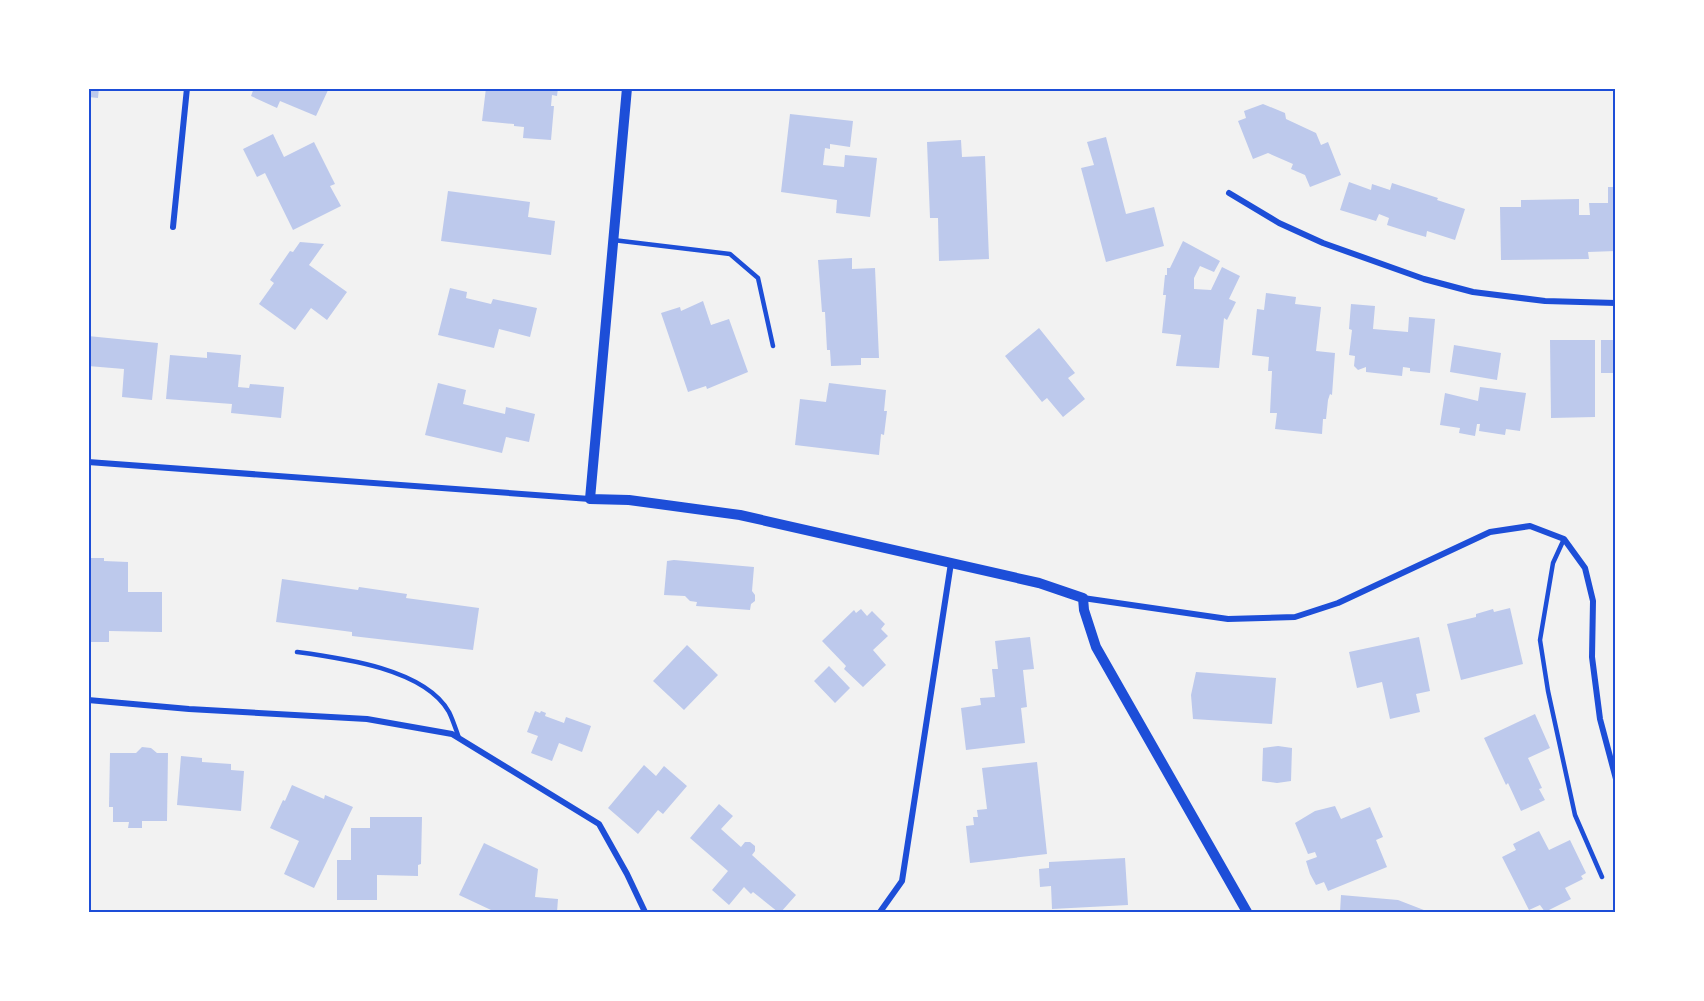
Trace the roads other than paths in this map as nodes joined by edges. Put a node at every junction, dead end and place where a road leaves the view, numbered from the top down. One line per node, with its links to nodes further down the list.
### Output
1 (187, 88): 4 (street)
2 (627, 88): 5 (street)
3 (1229, 193): 6 (street)
4 (173, 227)
5 (613, 240): 7 (lane); 9 (street)
6 (1616, 303)
7 (773, 346)
8 (88, 462): 9 (street)
9 (590, 499): 11 (street)
10 (1564, 539): 12 (street); 16 (street); 17 (lane)
11 (951, 563): 12 (street); 19 (street)
12 (1083, 598): 20 (street)
13 (297, 652): 15 (lane)
14 (88, 700): 15 (street)
15 (459, 738): 18 (street)
16 (1616, 779)
17 (1602, 877)
18 (645, 912)
19 (880, 912)
20 (1247, 912)

